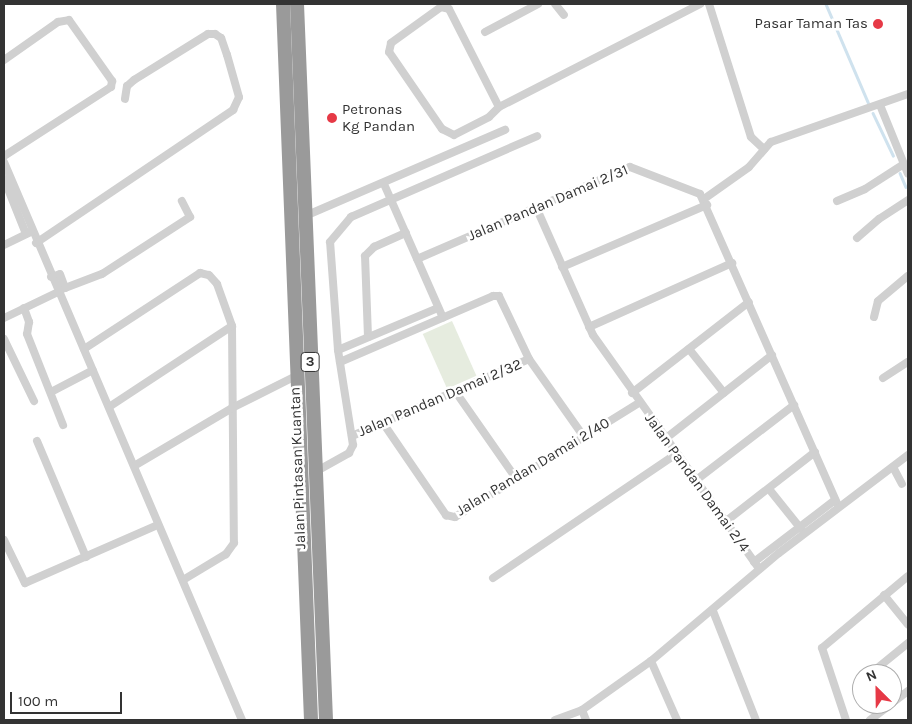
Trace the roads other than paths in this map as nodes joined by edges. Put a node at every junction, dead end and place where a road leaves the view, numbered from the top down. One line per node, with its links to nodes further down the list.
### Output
1 (283, 4): 61 (highway, Jalan Pintasan Kuantan / 3)
2 (297, 4): 31 (highway, Jalan Pintasan Kuantan / 3)
3 (538, 4): 8 (street)
4 (555, 4): 7 (street)
5 (700, 4): 13 (street)
6 (709, 4): 17 (street)
7 (564, 15)
8 (485, 32)
9 (4, 60): 19 (street)
10 (908, 94): 12 (street)
11 (125, 98): 35 (street)
12 (880, 105): 17 (street); 21 (street)
13 (499, 107): 15 (street); 15 (street)
14 (504, 130): 18 (street)
15 (454, 134): 18 (street)
16 (537, 136): 27 (street)
17 (764, 149): 29 (street)
18 (459, 150): 24 (street)
19 (4, 156)
20 (4, 162): 32 (street)
21 (904, 164): 22 (street); 28 (street)
22 (908, 174)
23 (4, 180): 32 (street)
24 (384, 184): 27 (street); 31 (street)
25 (908, 200): 34 (street)
26 (182, 201): 41 (street)
27 (392, 201): 33 (street); 55 (street)
28 (837, 201)
29 (706, 202): 30 (street, Jalan Pandan Damai 2/31); 38 (street); 39 (street)
30 (536, 207): 37 (street, Jalan Pandan Damai 2/31); 39 (street, Jalan Pandan Damai 2/4)
31 (305, 216): 83 (highway, Jalan Pintasan Kuantan / 3)
32 (30, 233): 35 (street); 36 (street)
33 (406, 233): 37 (street); 51 (street)
34 (857, 238)
35 (36, 243): 41 (street)
36 (4, 245)
37 (417, 259): 45 (street)
38 (732, 263): 43 (street); 50 (street)
39 (562, 267): 50 (street, Jalan Pandan Damai 2/4)
40 (908, 276): 46 (street)
41 (51, 277): 42 (street)
42 (58, 292): 44 (street); 54 (street)
43 (749, 302): 53 (street); 56 (street)
44 (24, 308): 47 (street); 64 (street)
45 (438, 308): 48 (street); 51 (street)
46 (874, 317)
47 (4, 318)
48 (443, 318): 57 (street); 58 (street)
49 (232, 326): 54 (street); 70 (street); 71 (street)
50 (589, 327): 65 (street, Jalan Pandan Damai 2/4)
51 (368, 337): 55 (street)
52 (4, 339): 67 (street)
53 (689, 349): 65 (street); 66 (street)
54 (84, 350): 60 (street)
55 (338, 350): 58 (street)
56 (772, 355): 66 (street); 69 (street)
57 (529, 359): 63 (street, Jalan Pandan Damai 2/32); 75 (street)
58 (340, 362): 74 (street)
59 (908, 362): 62 (street)
60 (93, 370): 64 (street); 70 (street)
61 (296, 376): 71 (street); 107 (highway, Jalan Pintasan Kuantan / 3)
62 (883, 378)
63 (455, 391): 72 (street, Jalan Pandan Damai 2/32); 84 (street)
64 (51, 392): 73 (street)
65 (632, 393): 68 (street, Jalan Pandan Damai 2/4)
66 (724, 393): 76 (street)
67 (34, 401)
68 (639, 403): 75 (street, Jalan Pandan Damai 2/40); 76 (street, Jalan Pandan Damai 2/4)
69 (794, 405): 78 (street); 85 (street)
70 (109, 407): 81 (street)
71 (232, 408): 81 (street); 97 (street)
72 (383, 423): 74 (street, Jalan Pandan Damai 2/32); 84 (street, Jalan Pandan Damai 2/40)
73 (63, 425)
74 (352, 436): 83 (street)
75 (584, 437): 84 (street, Jalan Pandan Damai 2/40)
76 (665, 439): 79 (street, Jalan Pandan Damai 2/4)
77 (37, 441): 93 (street)
78 (815, 452): 87 (street); 88 (street)
79 (676, 454): 85 (street, Jalan Pandan Damai 2/4); 96 (street)
80 (908, 455): 82 (street)
81 (134, 466): 90 (street)
82 (893, 467): 86 (street); 88 (street)
83 (315, 472): 108 (highway, Jalan Pintasan Kuantan / 3)
84 (517, 480)
85 (695, 480): 89 (street, Jalan Pandan Damai 2/4)
86 (902, 484)
87 (769, 489): 89 (street); 91 (street)
88 (837, 504): 91 (street)
89 (725, 522): 94 (street, Jalan Pandan Damai 2/4)
90 (158, 525): 93 (street); 97 (street)
91 (802, 530): 94 (street)
92 (4, 540): 93 (street)
93 (86, 557)
94 (756, 566): 99 (street)
95 (908, 576): 98 (street)
96 (494, 578)
97 (183, 580): 106 (street)
98 (884, 595): 100 (street); 112 (street)
99 (713, 611): 102 (street); 105 (street)
100 (908, 625)
101 (908, 643): 103 (street)
102 (651, 661): 104 (street); 111 (street)
103 (882, 664)
104 (582, 710): 109 (street); 110 (street)
105 (753, 719)
106 (242, 720)
107 (311, 720)
108 (326, 720)
109 (555, 720)
110 (586, 720)
111 (677, 720)
112 (846, 720)

